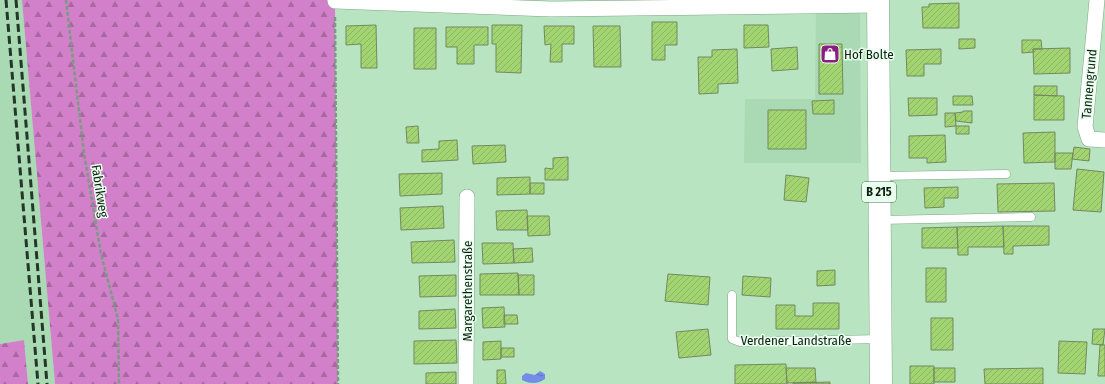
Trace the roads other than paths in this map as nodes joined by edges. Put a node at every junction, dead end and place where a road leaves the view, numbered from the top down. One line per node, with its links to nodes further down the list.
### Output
1 (335, 1): 2 (street)
2 (878, 2): 6 (main road, B 215)
3 (1099, 9): 4 (street, Tannengrund)
4 (1105, 140)
5 (1006, 174): 6 (lane)
6 (879, 176): 9 (main road, B 215)
7 (467, 197): 12 (street, Margarethenstraße)
8 (1030, 217): 9 (lane)
9 (879, 220): 11 (main road, B 215)
10 (732, 295): 11 (lane, Verdener Landstraße)
11 (880, 339): 13 (main road, B 215)
12 (466, 384)
13 (881, 384)

